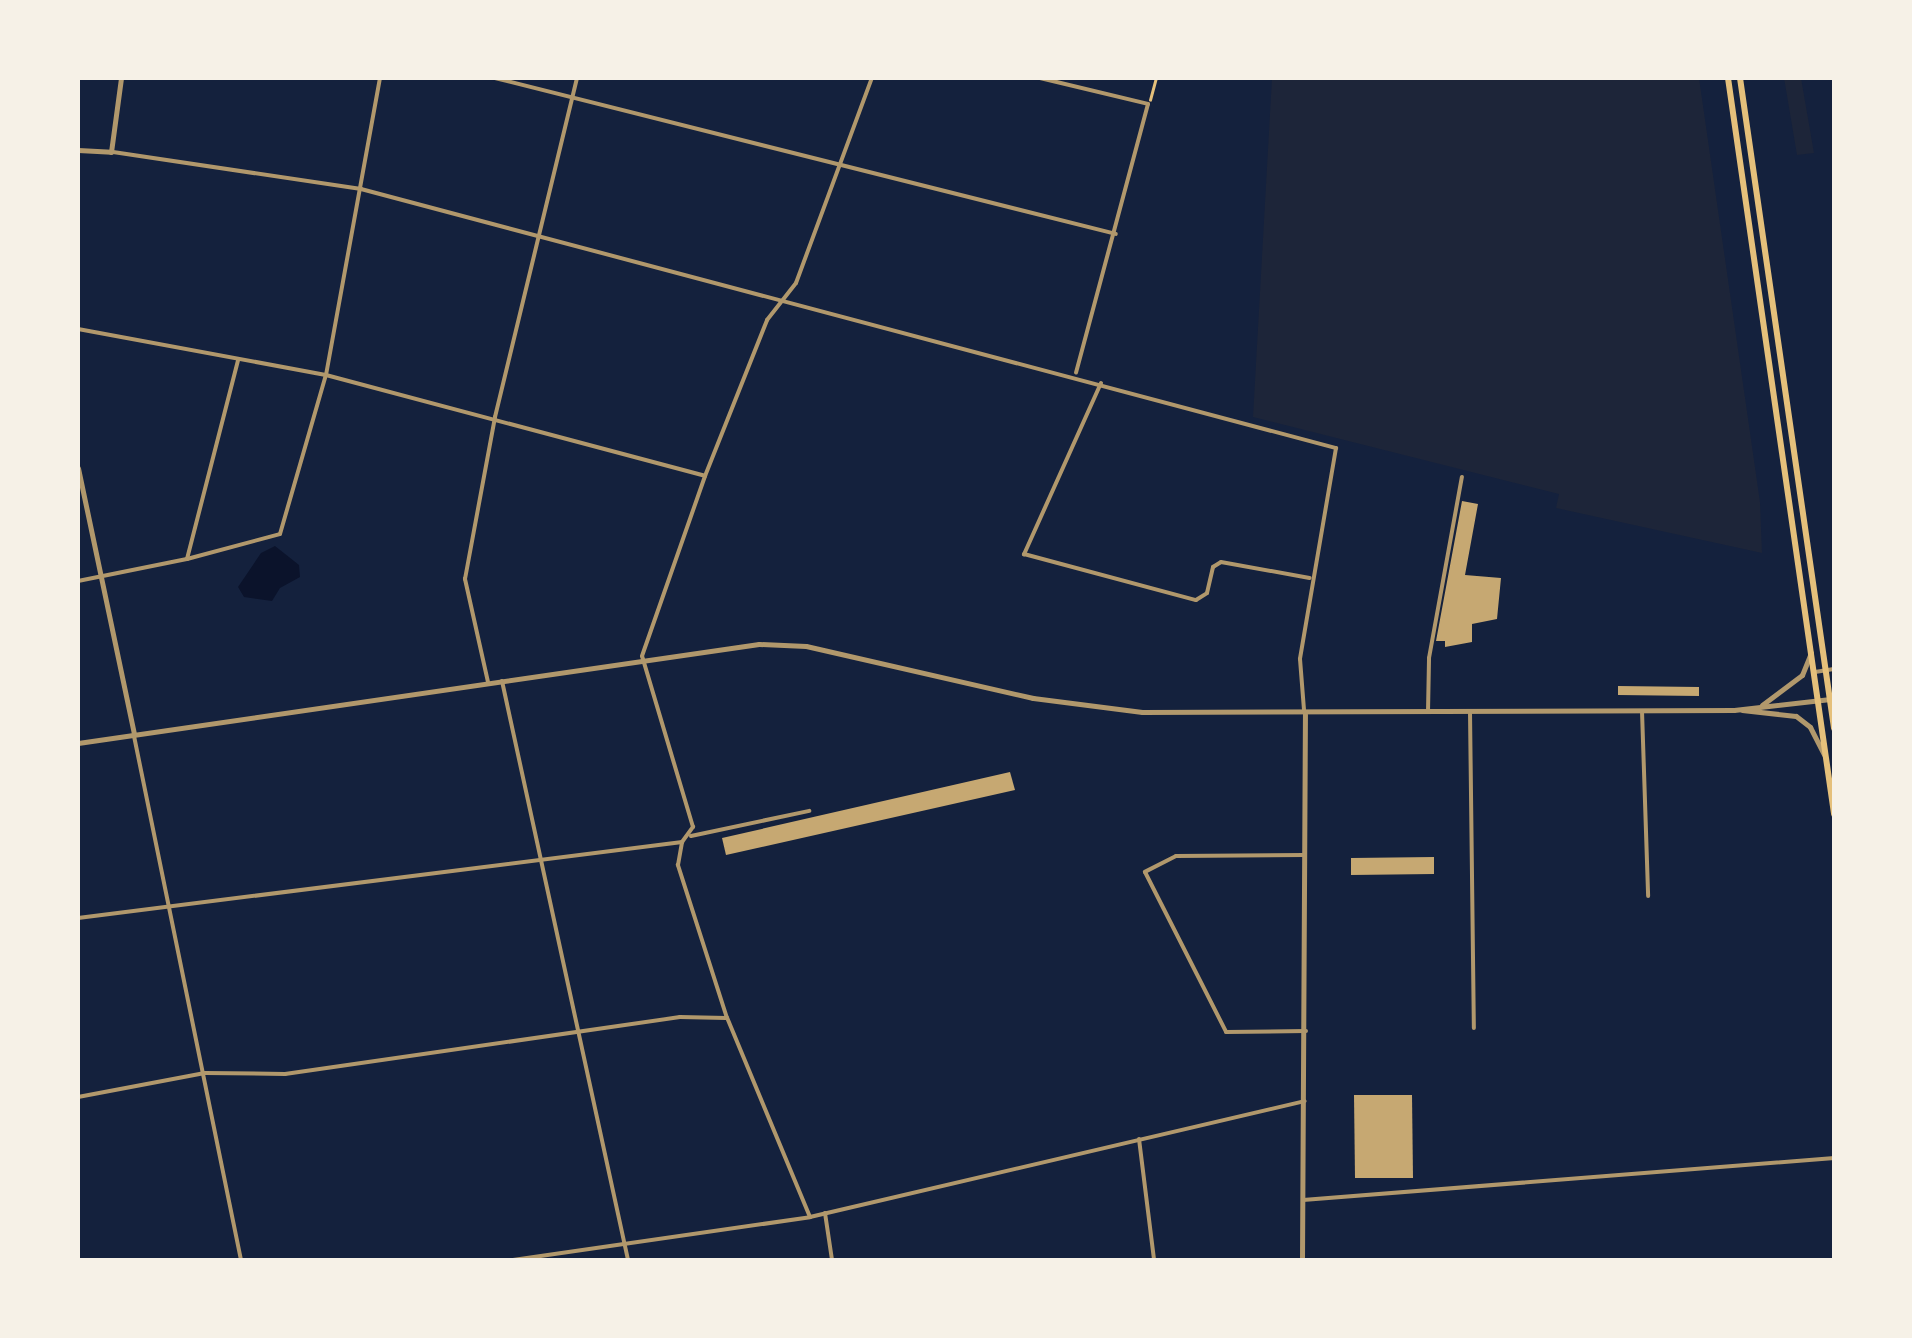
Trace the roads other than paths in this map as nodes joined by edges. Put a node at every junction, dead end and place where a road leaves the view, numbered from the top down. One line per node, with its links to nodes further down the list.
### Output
1 (120, 78): 11 (street)
2 (380, 78): 13 (street)
3 (495, 78): 9 (street)
4 (577, 78): 9 (street)
5 (872, 78): 12 (street)
6 (1040, 78): 14 (street)
7 (1728, 78): 30 (main road)
8 (1740, 78): 32 (main road)
9 (572, 96): 12 (street); 15 (street)
10 (78, 150): 11 (street)
11 (110, 152): 13 (street)
12 (839, 166): 14 (street); 16 (street)
13 (360, 189): 15 (street); 19 (street)
14 (1116, 234): 20 (street)
15 (539, 238): 16 (street); 22 (street)
16 (782, 300): 20 (street); 24 (street)
17 (78, 329): 18 (street)
18 (238, 360): 19 (street); 26 (street)
19 (326, 375): 22 (street); 26 (street)
20 (1076, 375): 21 (street)
21 (1101, 382): 28 (street); 28 (street)
22 (495, 416): 24 (street); 35 (street)
23 (78, 468): 27 (street)
24 (705, 476): 31 (street)
25 (1462, 477): 41 (street)
26 (188, 559): 27 (street)
27 (100, 577): 29 (street); 45 (street)
28 (1310, 578): 43 (street)
29 (78, 581)
30 (1812, 650): 33 (main road); 38 (street)
31 (642, 656): 34 (street); 43 (street); 50 (street)
32 (1831, 670): 33 (street); 36 (main road)
33 (1815, 672): 37 (main road)
34 (502, 681): 35 (street); 52 (street)
35 (488, 682): 45 (street)
36 (1830, 698): 37 (street); 44 (main road)
37 (1818, 700): 38 (street); 47 (main road)
38 (1760, 706): 39 (street)
39 (1734, 710): 40 (street); 47 (street)
40 (1642, 711): 42 (street); 54 (street)
41 (1428, 712): 42 (street); 43 (street)
42 (1470, 712): 58 (street)
43 (1305, 714): 53 (street)
44 (1834, 728)
45 (134, 734): 46 (street); 55 (street)
46 (78, 743)
47 (1826, 760): 49 (main road)
48 (810, 811): 50 (street)
49 (1834, 814)
50 (691, 836): 51 (street)
51 (682, 842): 52 (street); 57 (street)
52 (542, 855): 55 (street); 59 (street)
53 (1304, 856): 60 (street); 60 (street)
54 (1648, 896)
55 (171, 904): 56 (street); 61 (street)
56 (78, 918)
57 (727, 1018): 59 (street); 68 (street)
58 (1474, 1028)
59 (575, 1031): 61 (street); 69 (street)
60 (1306, 1031): 63 (street)
61 (204, 1073): 62 (street); 70 (street)
62 (78, 1097)
63 (1306, 1101): 64 (street); 66 (street)
64 (1139, 1139): 67 (street); 74 (street)
65 (1834, 1158): 66 (street)
66 (1303, 1200): 75 (street)
67 (825, 1213): 68 (street); 73 (street)
68 (810, 1217): 69 (street)
69 (625, 1244): 71 (street); 72 (street)
70 (241, 1260)
71 (513, 1260)
72 (628, 1260)
73 (832, 1260)
74 (1154, 1260)
75 (1302, 1260)

